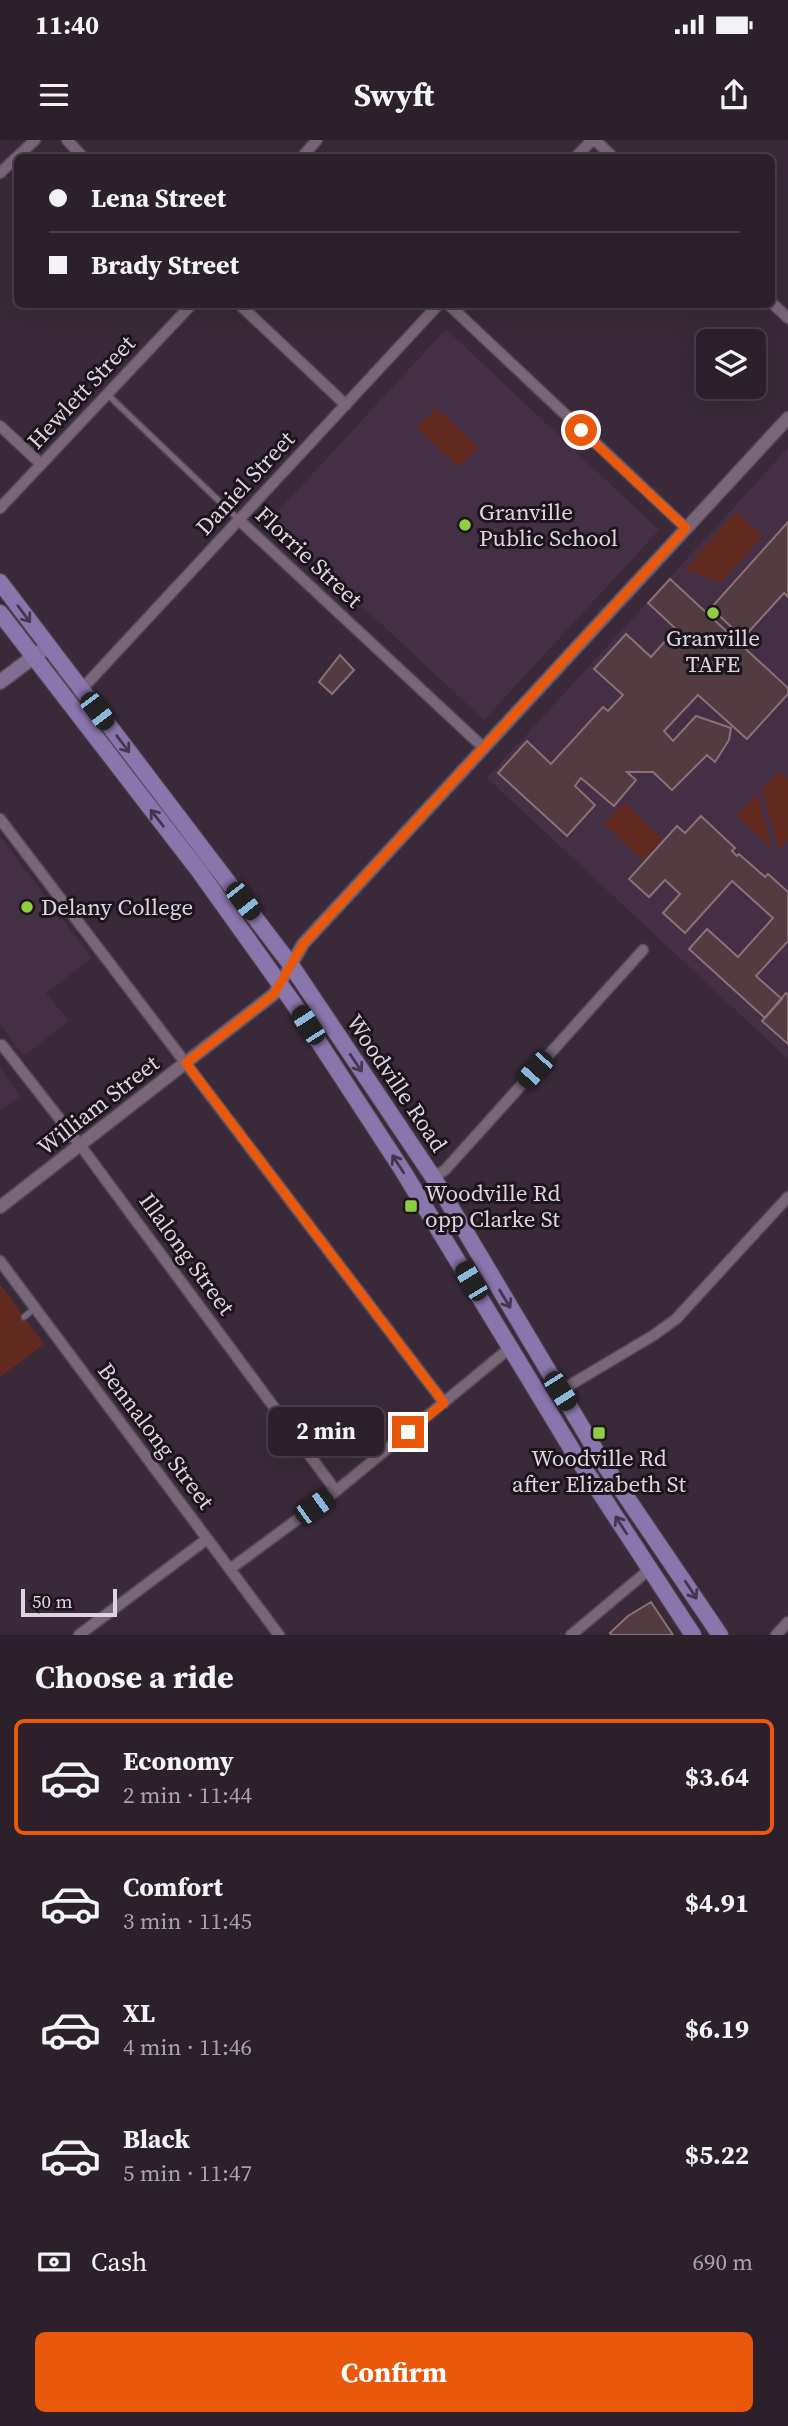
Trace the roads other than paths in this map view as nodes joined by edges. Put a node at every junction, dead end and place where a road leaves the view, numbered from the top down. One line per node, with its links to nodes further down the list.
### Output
1 (35, 140): 5 (street)
2 (67, 140): 6 (street)
3 (317, 140): 7 (street)
4 (593, 140): 8 (street); 9 (street)
5 (20, 154)
6 (80, 154)
7 (305, 154)
8 (579, 154)
9 (609, 154)
10 (14, 160): 11 (street)
11 (0, 173)
12 (775, 306): 17 (street)
13 (188, 308): 18 (street, Hewlett Street)
14 (243, 308): 19 (street)
15 (435, 308): 19 (street, Daniel Street)
16 (452, 308): 25 (street)
17 (788, 318)
18 (107, 394): 22 (street, Hewlett Street); 24 (lane, Florrie Street)
19 (346, 405): 24 (street, Daniel Street)
20 (788, 418): 25 (street, William Street)
21 (0, 426): 22 (street)
22 (41, 464): 23 (street, Hewlett Street)
23 (0, 508)
24 (239, 520): 31 (street, Daniel Street); 32 (street, Florrie Street)
25 (686, 528): 32 (street, William Street)
26 (0, 582): 28 (main road, Woodville Road, one-way to 28)
27 (0, 613): 29 (main road, Woodville Road)
28 (48, 646): 29 (main road); 31 (main road, Woodville Road)
29 (33, 657): 30 (main road); 36 (main road, Woodville Road, one-way to 29)
30 (0, 682)
31 (81, 690): 35 (main road, Woodville Road, one-way to 35)
32 (484, 748): 35 (street, William Street)
33 (0, 819): 38 (street)
34 (643, 950): 40 (street)
35 (290, 965): 36 (street, William Street); 40 (main road, Woodville Road, one-way to 40)
36 (280, 984): 38 (street, William Street); 46 (main road, Woodville Road, one-way to 36)
37 (2, 1045): 39 (street, Illalong Street)
38 (186, 1063): 39 (street, William Street); 48 (street)
39 (80, 1145): 42 (street, William Street); 49 (street, Illalong Street)
40 (433, 1177): 47 (main road, Woodville Road, one-way to 47)
41 (788, 1197): 47 (street)
42 (0, 1207)
43 (0, 1261): 44 (street, Bennalong Street)
44 (35, 1308): 45 (lane); 50 (street, Bennalong Street)
45 (24, 1317)
46 (511, 1347): 48 (street); 52 (main road, Woodville Road, one-way to 46)
47 (560, 1391): 58 (main road, Woodville Road, one-way to 58)
48 (444, 1403): 49 (street)
49 (336, 1491): 51 (street)
50 (207, 1539): 51 (street, Bennalong Street); 54 (street)
51 (230, 1569): 55 (street, Bennalong Street)
52 (650, 1569): 56 (street); 57 (main road, Woodville Road)
53 (788, 1622): 59 (street)
54 (79, 1635)
55 (279, 1635)
56 (571, 1635)
57 (693, 1635)
58 (720, 1635)
59 (776, 1635)

